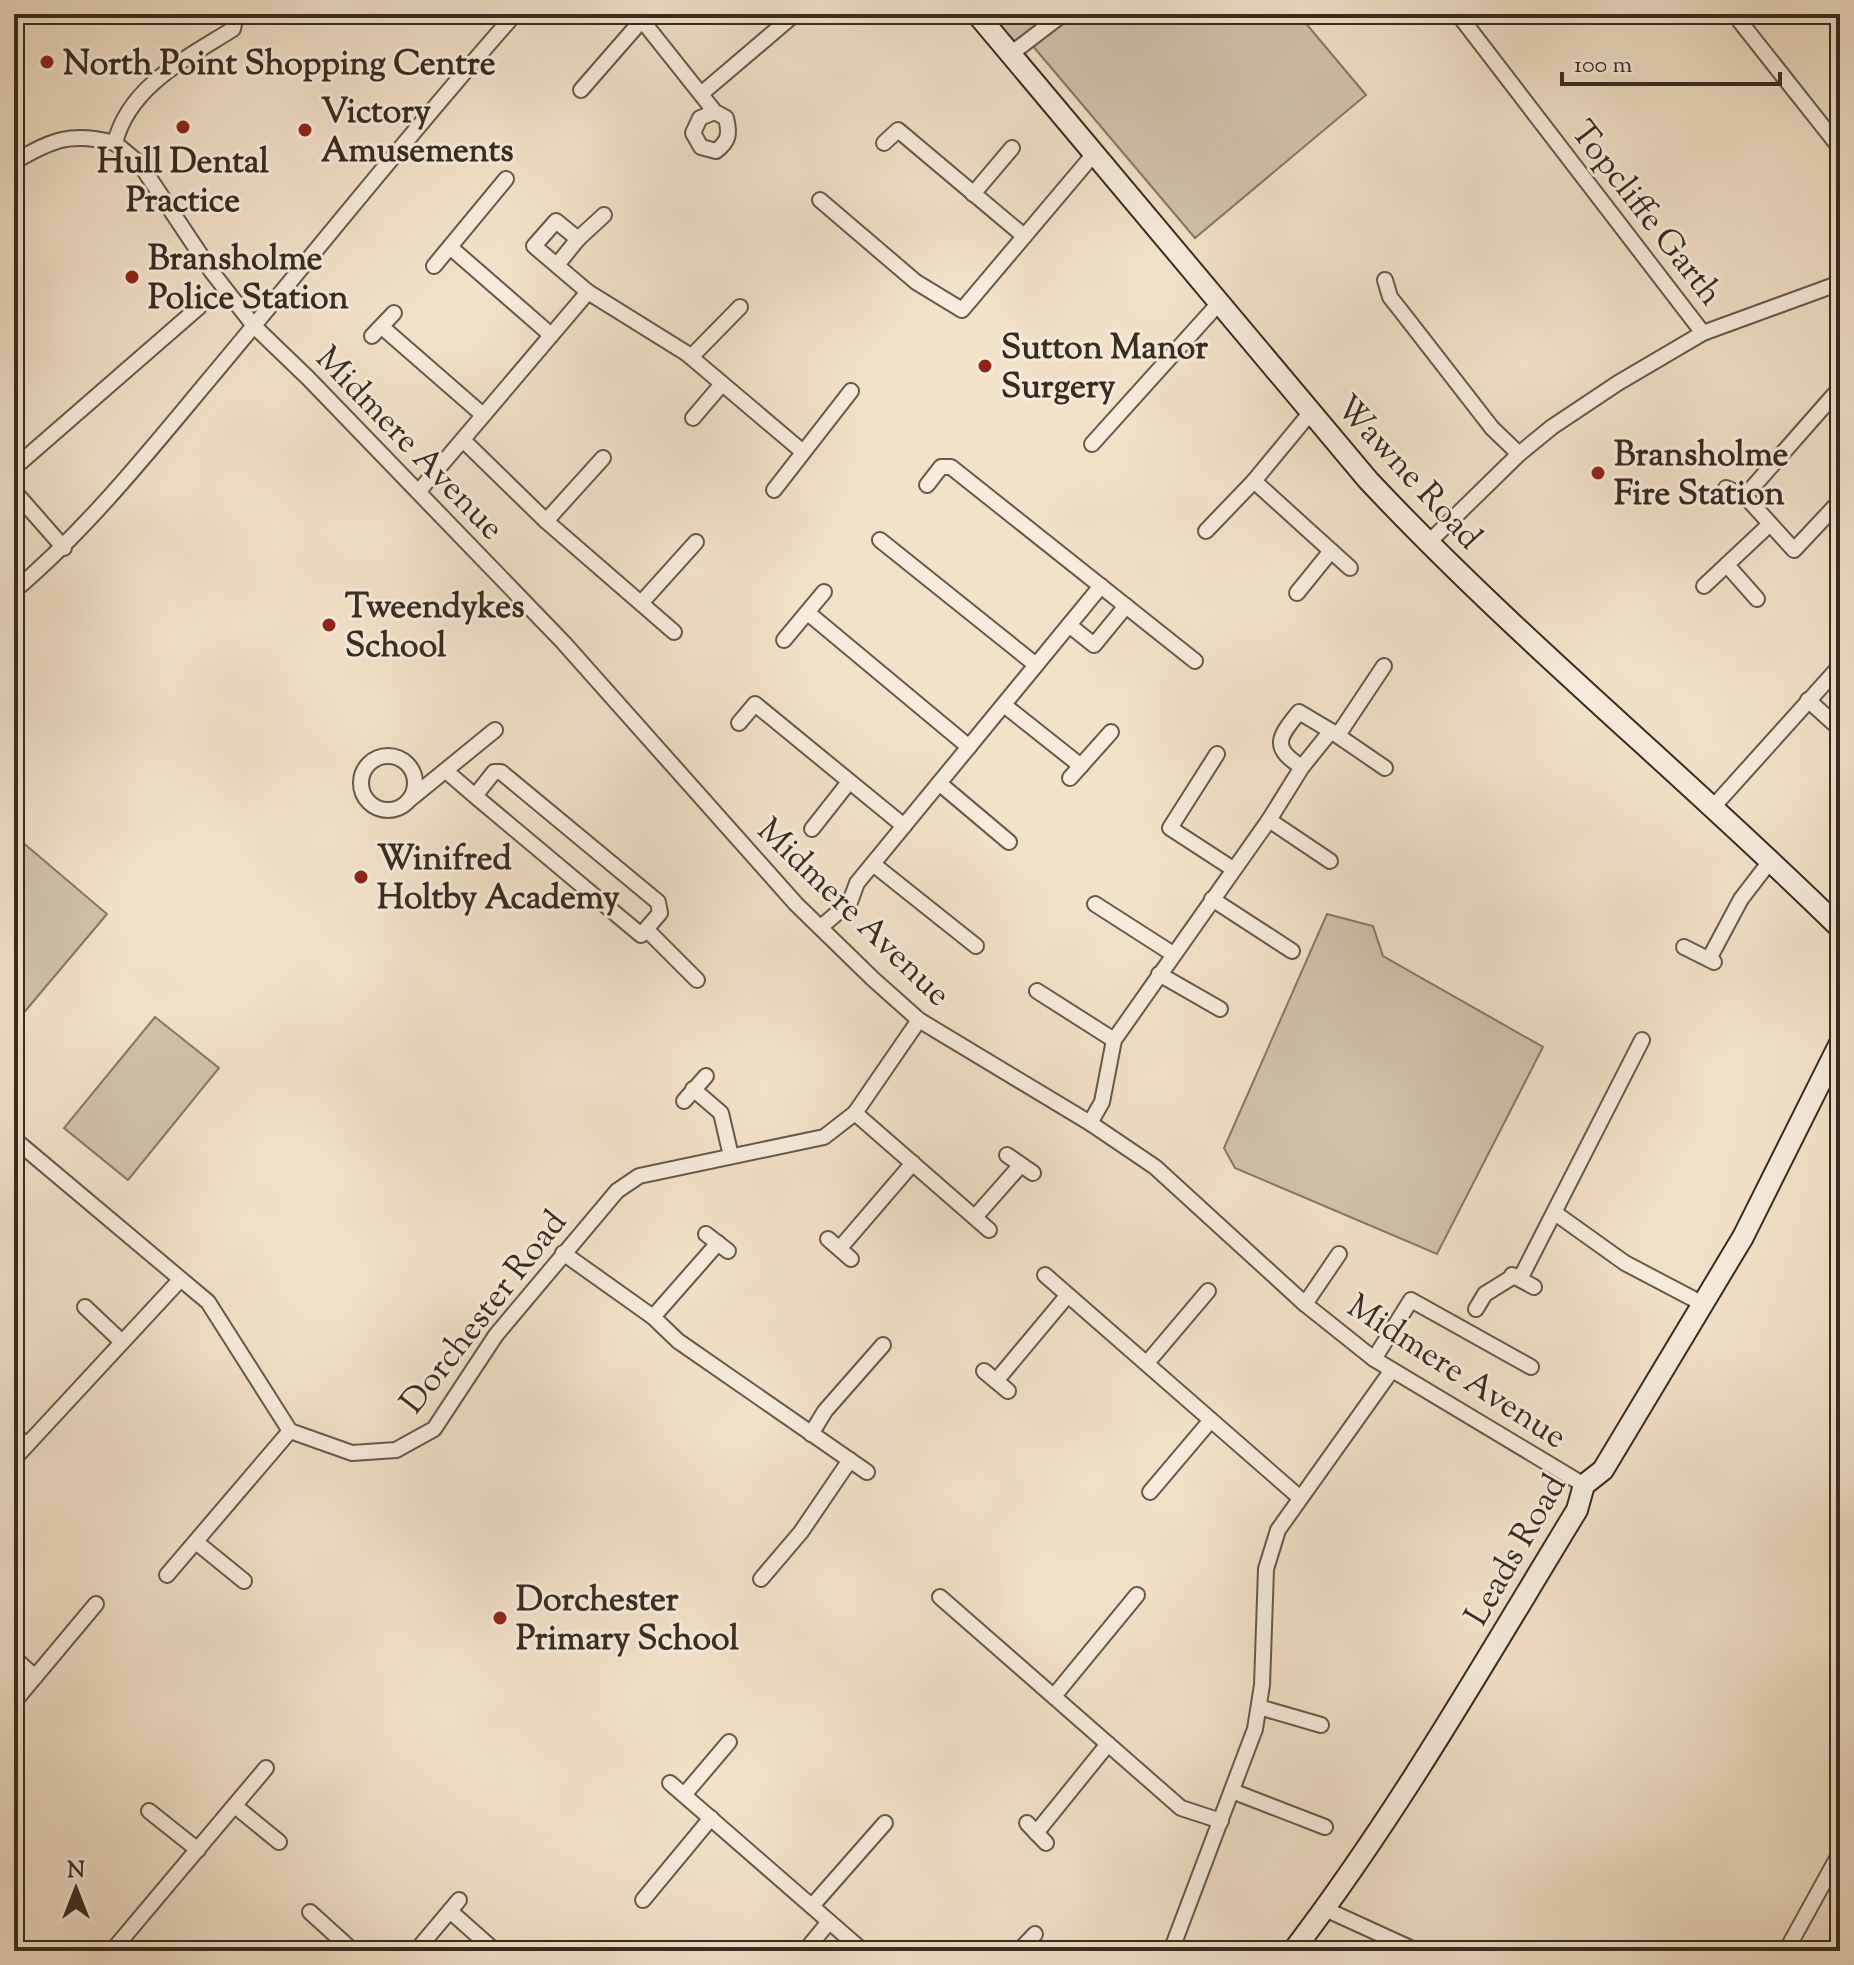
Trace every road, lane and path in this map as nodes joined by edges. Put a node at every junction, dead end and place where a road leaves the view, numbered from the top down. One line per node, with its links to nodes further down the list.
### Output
1 (236, 14): 13 (street)
2 (515, 14): 35 (street)
3 (977, 14): 9 (street, Wawne Road)
4 (1063, 14): 9 (street)
5 (1458, 14): 36 (street, Topcliffe Garth)
6 (1734, 14): 16 (street)
7 (792, 15): 11 (street)
8 (639, 17): 10 (street); 11 (street)
9 (1012, 53): 17 (street, Wawne Road)
10 (581, 90)
11 (701, 94): 12 (street)
12 (715, 112)
13 (115, 143): 18 (street); 35 (street, Midmere Avenue)
14 (884, 143): 20 (street)
15 (1012, 148): 20 (street)
16 (1840, 148)
17 (1093, 155): 23 (street); 31 (street, Wawne Road)
18 (14, 162)
19 (506, 179): 25 (street)
20 (973, 194): 23 (street)
21 (820, 200): 23 (street)
22 (604, 215): 24 (street)
23 (1024, 236)
24 (578, 239): 26 (street); 26 (street)
25 (450, 247): 27 (street); 37 (street)
26 (557, 265): 30 (street)
27 (434, 266)
28 (1385, 280): 48 (street)
29 (1840, 283): 36 (street)
30 (588, 292): 37 (street); 38 (street)
31 (1220, 302): 42 (street, Wawne Road); 46 (street)
32 (199, 307): 50 (street)
33 (740, 307): 38 (street)
34 (394, 313): 43 (street)
35 (254, 326): 56 (street, Midmere Avenue); 65 (street)
36 (1703, 333): 48 (street)
37 (551, 335): 43 (street)
38 (691, 357): 39 (street)
39 (722, 384): 44 (street); 47 (street)
40 (1840, 388): 57 (street)
41 (851, 391): 47 (street)
42 (1311, 412): 51 (street); 64 (street, Wawne Road)
43 (483, 415): 45 (street)
44 (693, 418)
45 (463, 440): 56 (street); 59 (street)
46 (1092, 444)
47 (803, 452): 54 (street)
48 (1519, 454): 64 (street)
49 (603, 458): 59 (street)
50 (14, 468)
51 (1254, 481): 61 (street); 66 (street)
52 (927, 485): 69 (street)
53 (1726, 488): 57 (street)
54 (774, 490)
55 (14, 491): 65 (street)
56 (419, 491): 114 (street, Midmere Avenue)
57 (1745, 496): 60 (street)
58 (1840, 501): 60 (street)
59 (546, 521): 75 (street)
60 (1770, 524): 67 (street)
61 (1206, 531)
62 (880, 540): 82 (street)
63 (696, 542): 75 (street)
64 (1428, 543): 103 (street, Wawne Road)
65 (64, 548): 71 (street)
66 (1331, 551): 68 (street); 73 (street)
67 (1727, 565): 70 (street); 74 (street)
68 (1350, 568)
69 (1101, 586): 76 (street); 78 (street)
70 (1704, 586)
71 (14, 591)
72 (824, 592): 77 (street)
73 (1297, 593)
74 (1757, 599)
75 (642, 602): 79 (street)
76 (1126, 606): 78 (street); 81 (street)
77 (808, 613): 80 (street); 92 (street)
78 (1069, 625): 82 (street)
79 (674, 632)
80 (784, 640)
81 (1195, 661)
82 (1036, 665): 86 (street)
83 (1384, 666): 91 (street)
84 (1840, 666): 85 (street)
85 (1808, 700): 88 (street); 103 (street)
86 (1004, 705): 92 (street); 94 (street)
87 (739, 723): 99 (street)
88 (1840, 729)
89 (495, 730): 97 (street)
90 (1111, 732): 94 (street)
91 (1334, 733): 95 (street); 95 (street); 96 (street)
92 (969, 747): 100 (street)
93 (1217, 754): 111 (street)
94 (1081, 766): 98 (street)
95 (1302, 767): 104 (street)
96 (1385, 768)
97 (446, 771): 101 (street); 102 (street)
98 (1070, 778)
99 (849, 782): 105 (street); 106 (street)
100 (939, 783): 105 (street); 107 (street)
101 (475, 796): 116 (street); 116 (street)
102 (409, 800)
103 (1714, 806): 108 (street, Wawne Road)
104 (1269, 820): 109 (street); 111 (street)
105 (904, 826): 110 (street)
106 (812, 829)
107 (1009, 842)
108 (1771, 860): 115 (street, Wawne Road); 118 (street)
109 (1330, 861)
110 (873, 864): 114 (street); 117 (street)
111 (1233, 869): 112 (street)
112 (1212, 899): 119 (street); 120 (street)
113 (1095, 904): 120 (street)
114 (821, 927): 125 (street, Midmere Avenue)
115 (1840, 928)
116 (647, 930): 122 (street)
117 (976, 946)
118 (1684, 947)
119 (1292, 951)
120 (1173, 954): 121 (street)
121 (1159, 974): 124 (street); 126 (street)
122 (697, 980)
123 (1037, 991): 126 (street)
124 (1220, 1009)
125 (919, 1020): 130 (street, Dorchester Road); 131 (street, Midmere Avenue)
126 (1114, 1040): 131 (street)
127 (1642, 1040): 136 (street)
128 (1840, 1043): 150 (street, Leads Road)
129 (706, 1076): 134 (street)
130 (855, 1113): 134 (street, Dorchester Road); 135 (street)
131 (1090, 1123): 149 (street, Midmere Avenue)
132 (14, 1139): 145 (street)
133 (1007, 1155): 137 (street)
134 (731, 1156): 141 (street, Dorchester Road)
135 (913, 1163): 137 (street); 140 (street)
136 (1555, 1213): 144 (street); 150 (street)
137 (975, 1217): 138 (street)
138 (989, 1230)
139 (717, 1243): 153 (street)
140 (839, 1249)
141 (563, 1253): 153 (street); 162 (street, Dorchester Road)
142 (1339, 1254): 149 (street)
143 (1045, 1275): 148 (street)
144 (1513, 1275): 146 (street); 152 (street)
145 (179, 1281): 154 (street); 162 (street)
146 (1534, 1287)
147 (1208, 1291): 157 (street)
148 (1067, 1296): 157 (street); 160 (street)
149 (1305, 1304): 156 (street, Midmere Avenue)
150 (1703, 1304): 169 (street, Leads Road)
151 (85, 1307): 154 (street)
152 (1476, 1309)
153 (653, 1317): 164 (street)
154 (121, 1341): 165 (street)
155 (883, 1345): 164 (street)
156 (1374, 1359): 158 (street); 159 (street, Midmere Avenue)
157 (1147, 1363): 161 (street)
158 (1531, 1367)
159 (1392, 1370): 169 (street, Midmere Avenue); 171 (street)
160 (984, 1371)
161 (1211, 1420): 170 (street); 171 (street)
162 (290, 1431): 172 (street)
163 (14, 1434): 165 (street)
164 (811, 1434): 167 (street)
165 (27, 1445): 166 (street)
166 (14, 1459)
167 (850, 1460): 168 (street); 174 (street)
168 (867, 1472)
169 (1584, 1485): 203 (street, Leads Road)
170 (1150, 1492)
171 (1299, 1497): 183 (street)
172 (196, 1542): 173 (street); 175 (street)
173 (167, 1575)
174 (761, 1579)
175 (244, 1581)
176 (1137, 1595): 181 (street)
177 (940, 1597): 181 (street)
178 (96, 1604): 180 (street)
179 (14, 1658): 180 (street)
180 (35, 1677): 182 (street)
181 (1054, 1696): 186 (street)
182 (14, 1702)
183 (1259, 1707): 184 (street); 189 (street)
184 (1321, 1725)
185 (729, 1742): 190 (street)
186 (1108, 1744): 194 (street); 197 (street)
187 (265, 1768): 191 (street)
188 (670, 1783): 190 (street)
189 (1232, 1791): 194 (street); 196 (street)
190 (684, 1795): 193 (street)
191 (235, 1806): 198 (street); 199 (street)
192 (149, 1811): 199 (street)
193 (711, 1818): 201 (street); 202 (street)
194 (1221, 1821): 214 (street)
195 (885, 1823): 202 (street)
196 (1325, 1827)
197 (1036, 1833)
198 (279, 1842)
199 (198, 1850): 207 (street)
200 (1840, 1853): 217 (street)
201 (643, 1900)
202 (812, 1906): 205 (street)
203 (1325, 1909): 215 (street, Leads Road); 216 (street)
204 (310, 1912): 208 (street)
205 (829, 1922): 211 (street); 212 (street)
206 (1035, 1934): 213 (street)
207 (113, 1951)
208 (353, 1951)
209 (416, 1951): 210 (street)
210 (495, 1951)
211 (805, 1951)
212 (863, 1951)
213 (1019, 1951)
214 (1171, 1951)
215 (1293, 1951)
216 (1417, 1951)
217 (1786, 1951)

